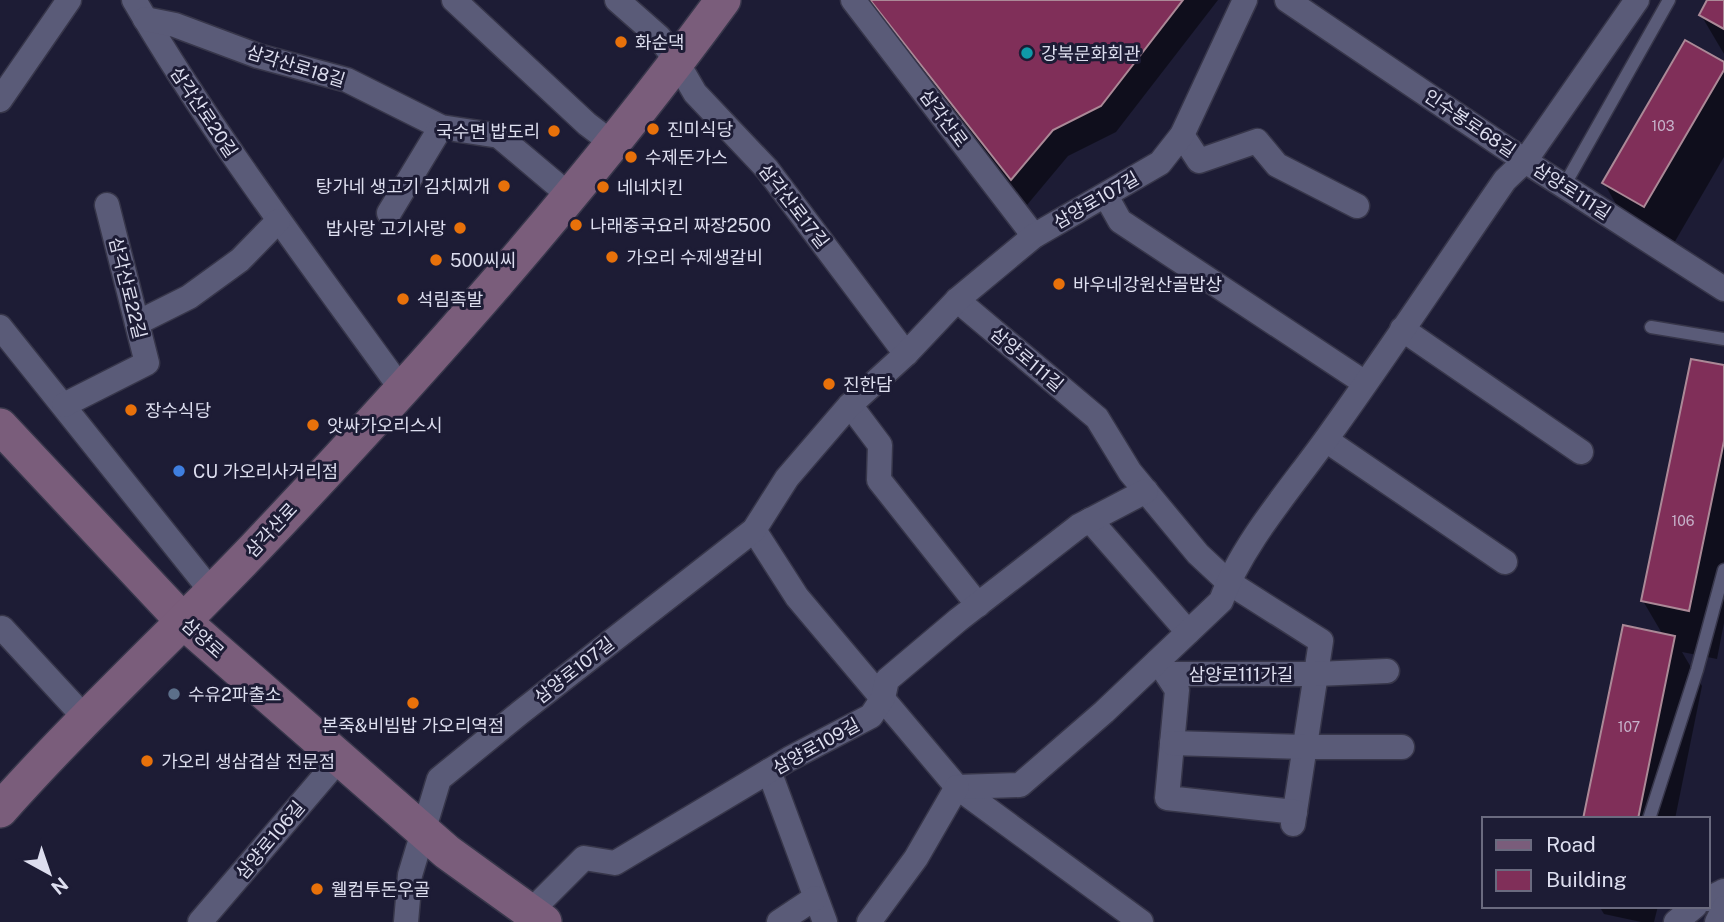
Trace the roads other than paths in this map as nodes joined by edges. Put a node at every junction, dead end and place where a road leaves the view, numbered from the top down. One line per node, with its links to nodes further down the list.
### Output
1 (69, 0): 12 (street)
2 (454, 0): 15 (street)
3 (617, 0): 11 (street)
4 (723, 0): 11 (street, 삼각산로)
5 (853, 0): 24 (street, 삼각산로)
6 (1245, 0): 14 (street)
7 (1287, 0): 16 (street, 인수봉로68길)
8 (1637, 0): 16 (street, 인수봉로68길)
9 (1669, 0): 17 (lane)
10 (140, 10): 13 (street, 삼각산로18길); 23 (street, 삼각산로20길)
11 (677, 62): 15 (street, 삼각산로); 32 (street, 삼각산로17길)
12 (0, 100)
13 (441, 127): 18 (street, 삼각산로18길); 22 (street)
14 (1182, 135): 19 (street, 삼양로107길); 21 (street)
15 (612, 143): 18 (street, 삼각산로)
16 (1525, 161): 17 (street, 삼양로111길); 30 (street, 삼양로111길)
17 (1564, 186): 25 (street, 삼양로111길)
18 (570, 196): 34 (street, 삼각산로)
19 (1106, 196): 24 (street, 삼양로107길); 33 (street)
20 (107, 205): 27 (street, 삼각산로22길)
21 (1357, 206)
22 (389, 213)
23 (278, 221): 27 (street); 34 (street, 삼각산로20길)
24 (1034, 236): 26 (street, 삼양로107길)
25 (1724, 289)
26 (957, 300): 32 (street, 삼양로107길); 40 (street, 삼양로111길)
27 (137, 323): 35 (street, 삼각산로22길)
28 (0, 327): 35 (street)
29 (1651, 327): 31 (lane)
30 (1402, 329): 33 (street, 삼양로111길); 39 (street)
31 (1724, 340)
32 (906, 355): 36 (street, 삼양로107길)
33 (1365, 383): 38 (street, 삼양로111길)
34 (402, 390): 46 (street, 삼각산로)
35 (64, 405): 46 (street)
36 (850, 405): 42 (street, 삼양로107길); 47 (street)
37 (0, 426): 48 (street, 삼양로)
38 (1326, 440): 43 (street); 45 (street, 삼양로111길)
39 (1581, 452)
40 (1146, 491): 41 (street, 삼양로109길); 45 (street, 삼양로111길)
41 (1090, 520): 47 (street, 삼양로109길); 50 (street)
42 (754, 530): 54 (street); 64 (street, 삼양로107길)
43 (1505, 562)
44 (1724, 570): 63 (lane)
45 (1228, 582): 50 (street, 삼양로111길); 53 (street, 삼양로111가길)
46 (212, 592): 48 (street, 삼각산로)
47 (978, 605): 54 (street, 삼양로109길)
48 (183, 621): 55 (street, 삼각산로); 59 (street, 삼양로)
49 (0, 629): 55 (street)
50 (1188, 632): 51 (street, 삼양로111길)
51 (1162, 667): 53 (street, 삼양로111가길); 56 (street); 61 (street, 삼양로111길)
52 (1387, 671): 53 (street)
53 (1316, 674): 57 (street, 삼양로111가길)
54 (883, 698): 60 (street, 삼양로109길); 61 (street)
55 (86, 719): 62 (street, 삼각산로)
56 (1172, 743): 57 (street); 57 (street, 삼양로111가길)
57 (1305, 747): 58 (street)
58 (1402, 747)
59 (340, 758): 64 (street, 삼양로); 69 (street, 삼양로106길)
60 (769, 771): 65 (street); 68 (street, 삼양로109길)
61 (957, 787): 73 (street); 74 (street)
62 (0, 810)
63 (1649, 817)
64 (423, 831): 68 (street, 삼양로); 70 (street)
65 (815, 898): 71 (street); 72 (street)
66 (1693, 908): 75 (street)
67 (1724, 908): 76 (street)
68 (537, 917)
69 (201, 922)
70 (406, 922)
71 (779, 922)
72 (825, 922)
73 (869, 922)
74 (1141, 922)
75 (1676, 922)
76 (1717, 922)

